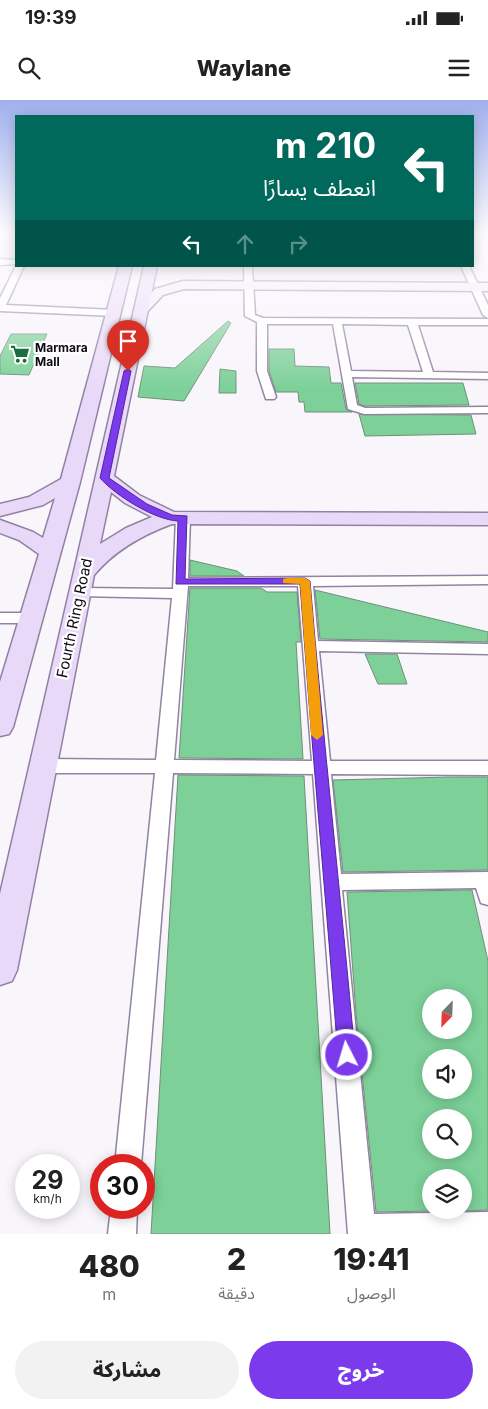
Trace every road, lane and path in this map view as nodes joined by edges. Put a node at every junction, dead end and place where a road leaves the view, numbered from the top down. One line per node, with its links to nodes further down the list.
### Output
1 (11, 285): 10 (street)
2 (128, 285): 10 (main road)
3 (138, 285): 8 (main road, Fourth Ring Road)
4 (183, 285): 5 (street); 8 (street)
5 (250, 286): 6 (street); 11 (street)
6 (474, 286): 7 (street); 9 (street)
7 (488, 286)
8 (141, 310): 20 (main road, Fourth Ring Road)
9 (487, 310)
10 (115, 313): 21 (main road)
11 (262, 321): 12 (street); 18 (street)
12 (337, 322): 13 (street); 15 (street)
13 (412, 322): 14 (street); 16 (street)
14 (488, 322)
15 (346, 374): 16 (street); 19 (street)
16 (430, 375): 17 (street)
17 (488, 376)
18 (270, 397)
19 (488, 410)
20 (105, 478): 23 (main road); 29 (main road, Fourth Ring Road)
21 (70, 482): 22 (main road); 26 (main road)
22 (0, 510)
23 (177, 518): 24 (main road); 29 (main road); 30 (street)
24 (488, 519)
25 (0, 526): 26 (main road)
26 (50, 552): 32 (main road)
27 (488, 580): 28 (street)
28 (305, 581): 30 (street); 33 (street)
29 (81, 583): 30 (street); 36 (main road, Fourth Ring Road)
30 (180, 588): 38 (street)
31 (0, 618): 32 (street)
32 (32, 618): 35 (main road)
33 (312, 646): 34 (street); 37 (street)
34 (488, 649)
35 (0, 727)
36 (42, 766): 38 (street); 42 (main road, Fourth Ring Road)
37 (319, 767): 38 (street); 39 (street); 40 (street)
38 (165, 768): 43 (street)
39 (488, 768)
40 (332, 882): 41 (street); 46 (street)
41 (487, 886)
42 (0, 970)
43 (129, 1154)
44 (123, 1219): 47 (street)
45 (488, 1226): 46 (street)
46 (361, 1231)
47 (122, 1234)

